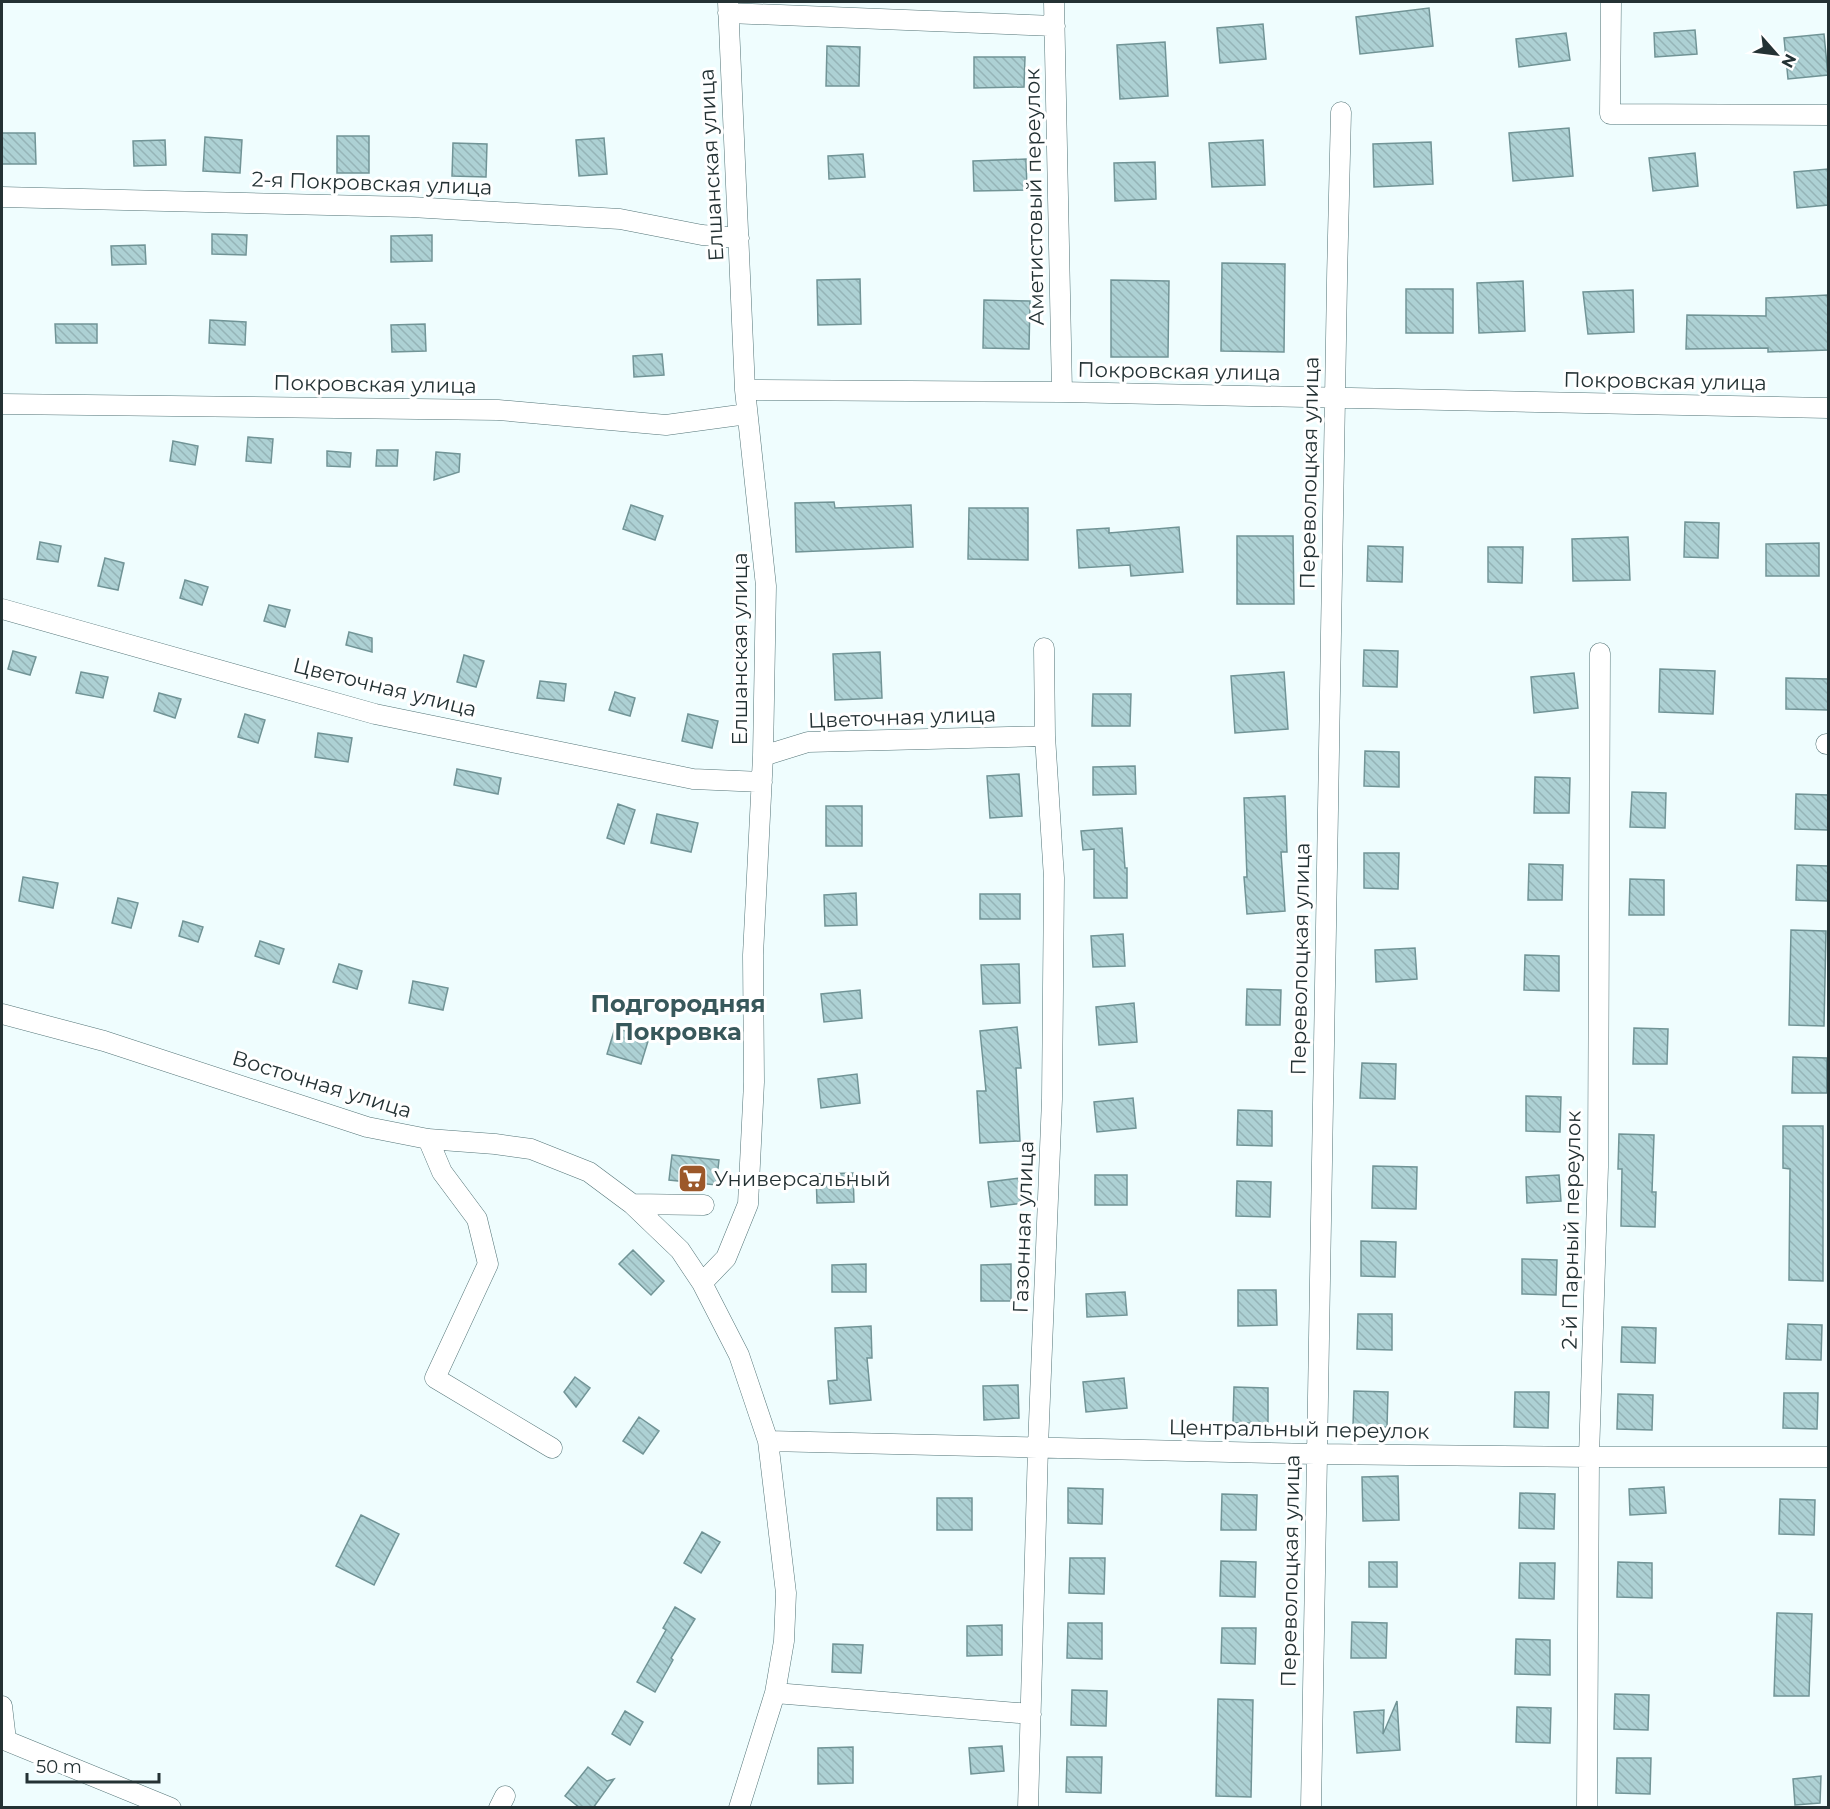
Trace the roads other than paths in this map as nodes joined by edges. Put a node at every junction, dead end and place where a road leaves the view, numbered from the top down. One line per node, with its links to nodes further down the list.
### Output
1 (1054, 2): 4 (street, Аметистовый переулок)
2 (1611, 2): 6 (street)
3 (728, 7): 4 (street); 8 (street, Елшанская улица)
4 (1054, 26): 10 (street, Аметистовый переулок)
5 (1341, 112): 11 (street, Переволоцкая улица)
6 (1828, 115)
7 (2, 197): 8 (street, 2-я Покровская улица)
8 (739, 238): 9 (street, Елшанская улица)
9 (745, 390): 10 (street, Покровская улица); 14 (street, Елшанская улица)
10 (1062, 392): 11 (street, Покровская улица)
11 (1334, 398): 13 (street, Покровская улица); 29 (street, Переволоцкая улица)
12 (2, 404): 14 (street, Покровская улица)
13 (1828, 408)
14 (747, 414): 19 (street, Елшанская улица)
15 (2, 609): 20 (street, Цветочная улица)
16 (1044, 648): 18 (street, Газонная улица)
17 (1600, 653): 31 (street, 2-й Парный переулок)
18 (1045, 736): 19 (street, Цветочная улица); 27 (street, Газонная улица)
19 (763, 756): 20 (street, Елшанская улица)
20 (762, 782): 25 (street, Елшанская улица)
21 (2, 1014): 22 (street, Восточная улица)
22 (428, 1139): 23 (street, Восточная улица); 28 (street)
23 (632, 1204): 24 (street); 25 (street, Восточная улица)
24 (704, 1205)
25 (702, 1282): 26 (street, Восточная улица)
26 (768, 1441): 27 (street, Центральный переулок); 32 (street, Восточная улица)
27 (1038, 1446): 29 (street, Центральный переулок); 34 (street, Газонная улица)
28 (552, 1448)
29 (1315, 1454): 31 (street, Центральный переулок); 39 (street, Переволоцкая улица)
30 (1828, 1456): 31 (street, Центральный переулок)
31 (1588, 1457): 40 (street, 2-й Парный переулок)
32 (775, 1693): 34 (street); 37 (street, Восточная улица)
33 (2, 1706): 35 (street)
34 (1031, 1714): 38 (street, Газонная улица)
35 (4, 1739): 36 (street)
36 (171, 1808)
37 (739, 1808)
38 (1028, 1808)
39 (1311, 1808)
40 (1587, 1808)

